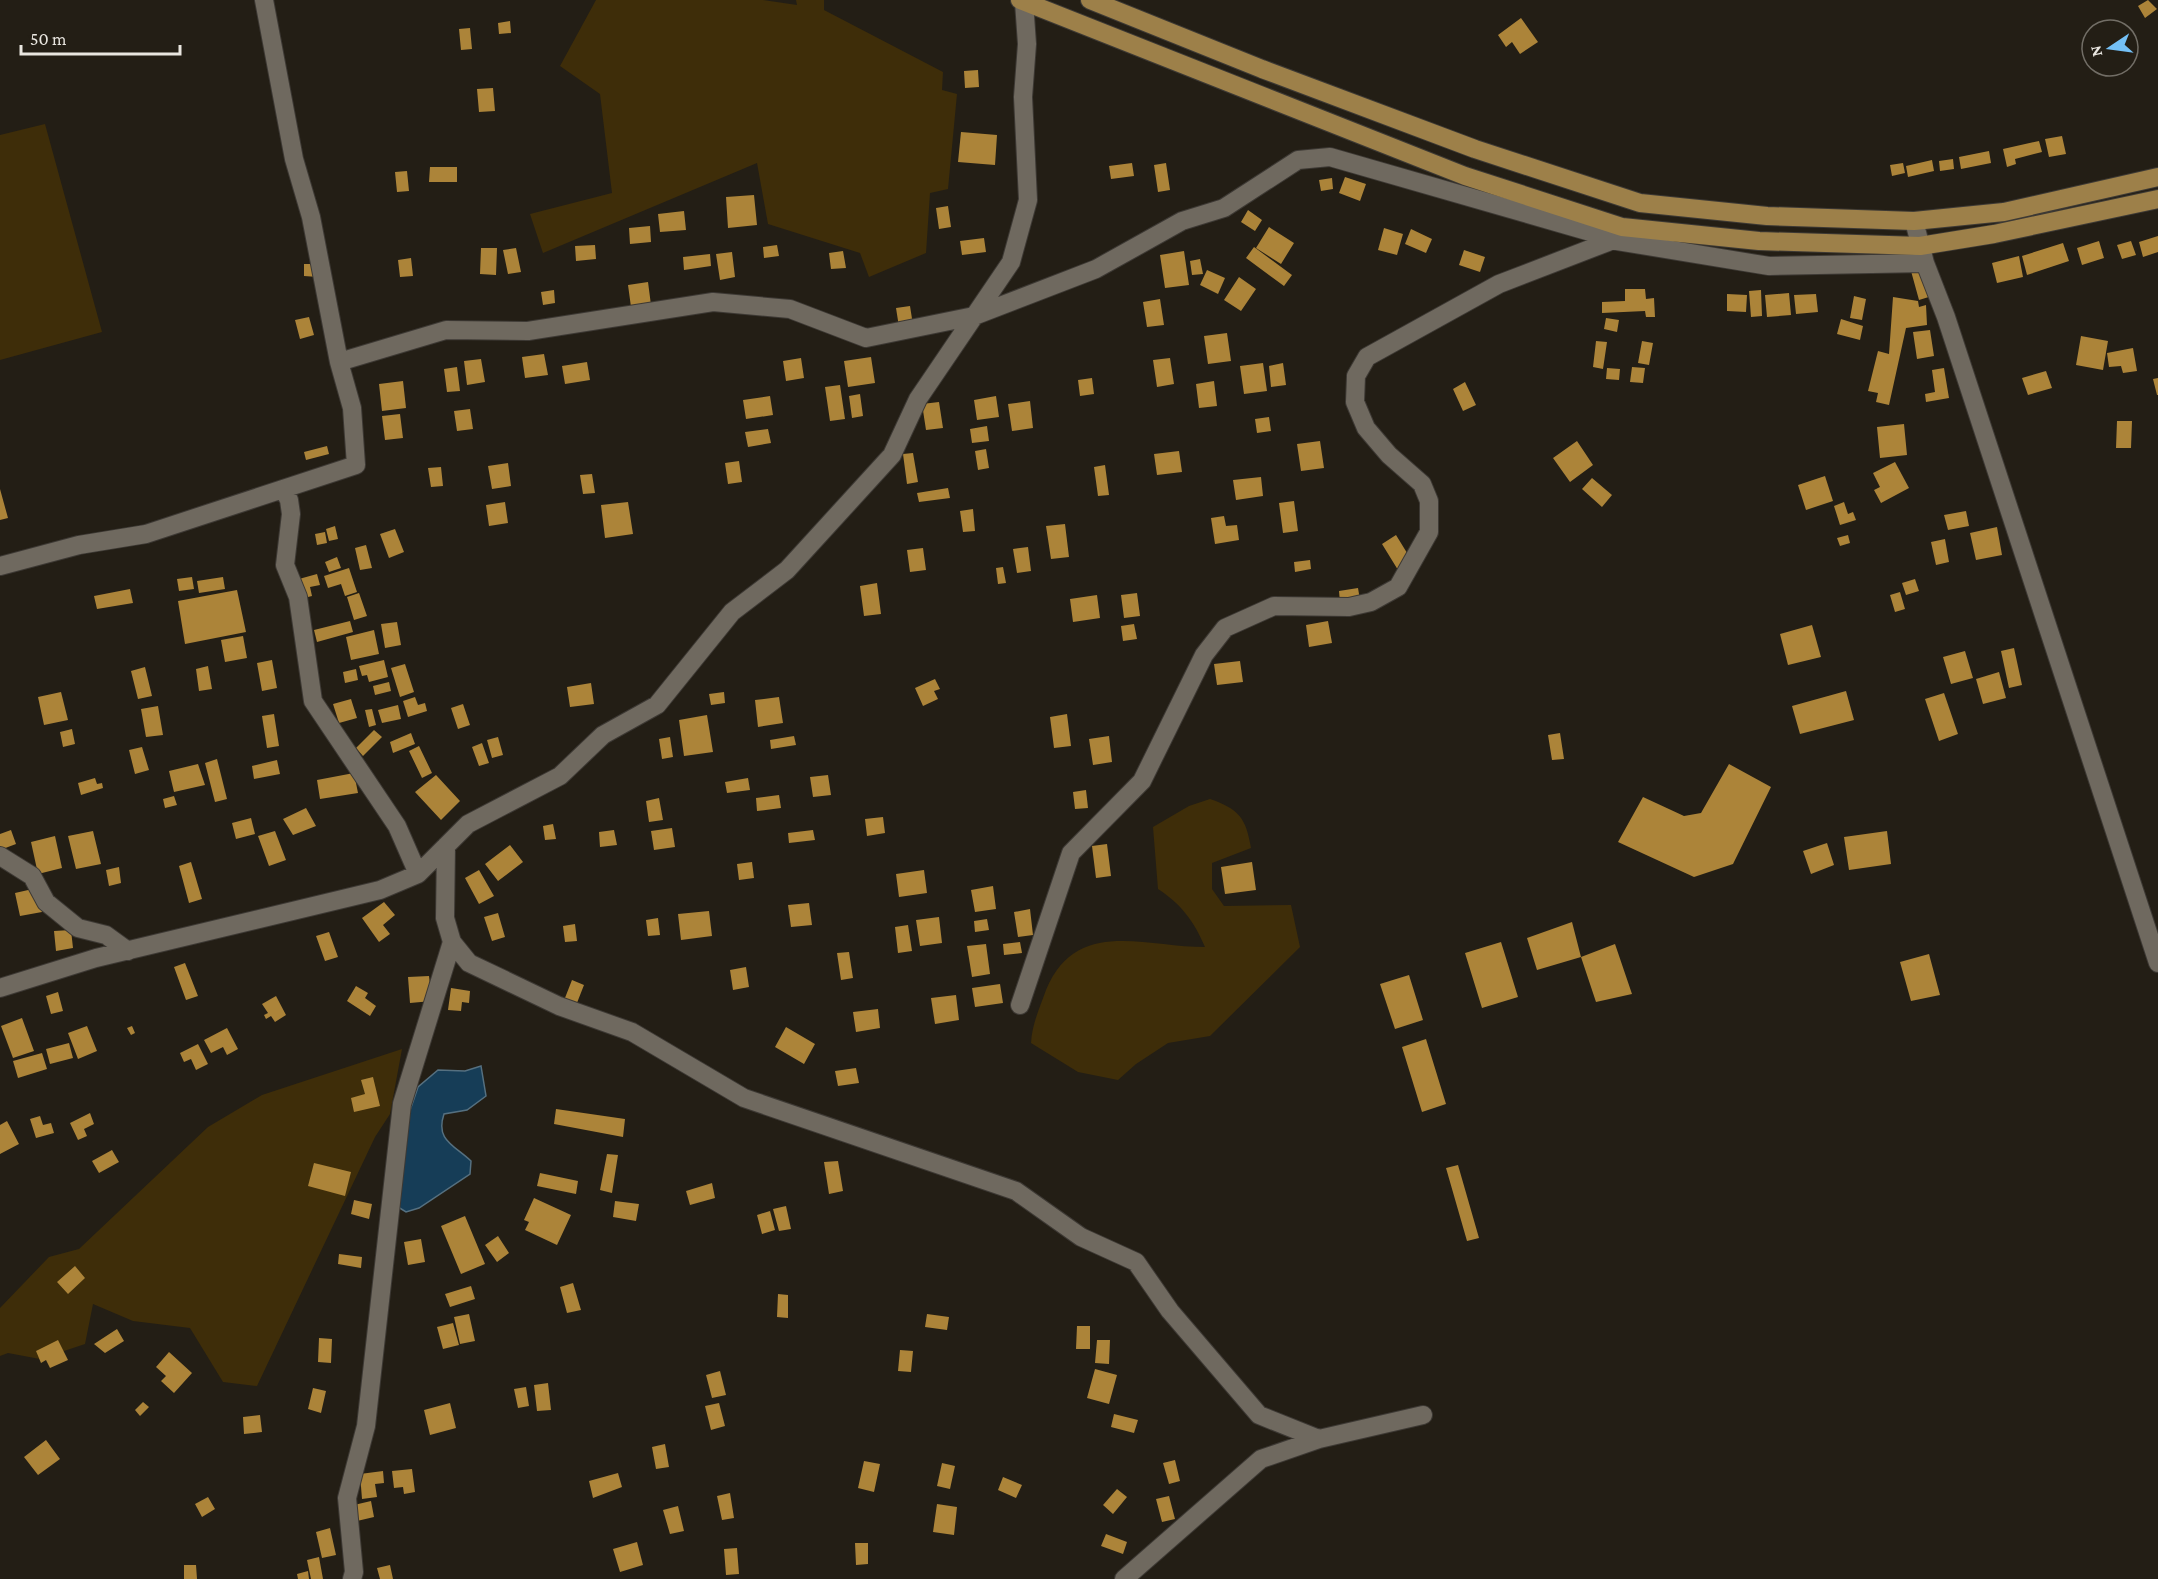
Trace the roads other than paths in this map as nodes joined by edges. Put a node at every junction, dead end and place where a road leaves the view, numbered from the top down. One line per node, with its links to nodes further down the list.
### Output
1 (264, 0): 10 (street)
2 (1090, 0): 6 (main road)
3 (1022, 1): 7 (main road); 9 (street)
4 (2158, 177): 6 (main road)
5 (2158, 199): 8 (main road)
6 (1914, 221): 8 (street)
7 (1617, 233): 8 (main road); 9 (street); 20 (street)
8 (1923, 254): 18 (street)
9 (974, 316): 10 (street); 13 (street)
10 (339, 362): 11 (street)
11 (283, 489): 12 (street); 15 (street)
12 (0, 566)
13 (446, 846): 15 (street); 16 (street)
14 (0, 856): 17 (street)
15 (418, 873): 17 (street)
16 (452, 942): 22 (street); 23 (street)
17 (128, 951): 19 (street)
18 (2158, 963)
19 (0, 988)
20 (1020, 1005)
21 (1423, 1415): 22 (street)
22 (1319, 1438): 24 (street)
23 (352, 1579)
24 (1124, 1579)

